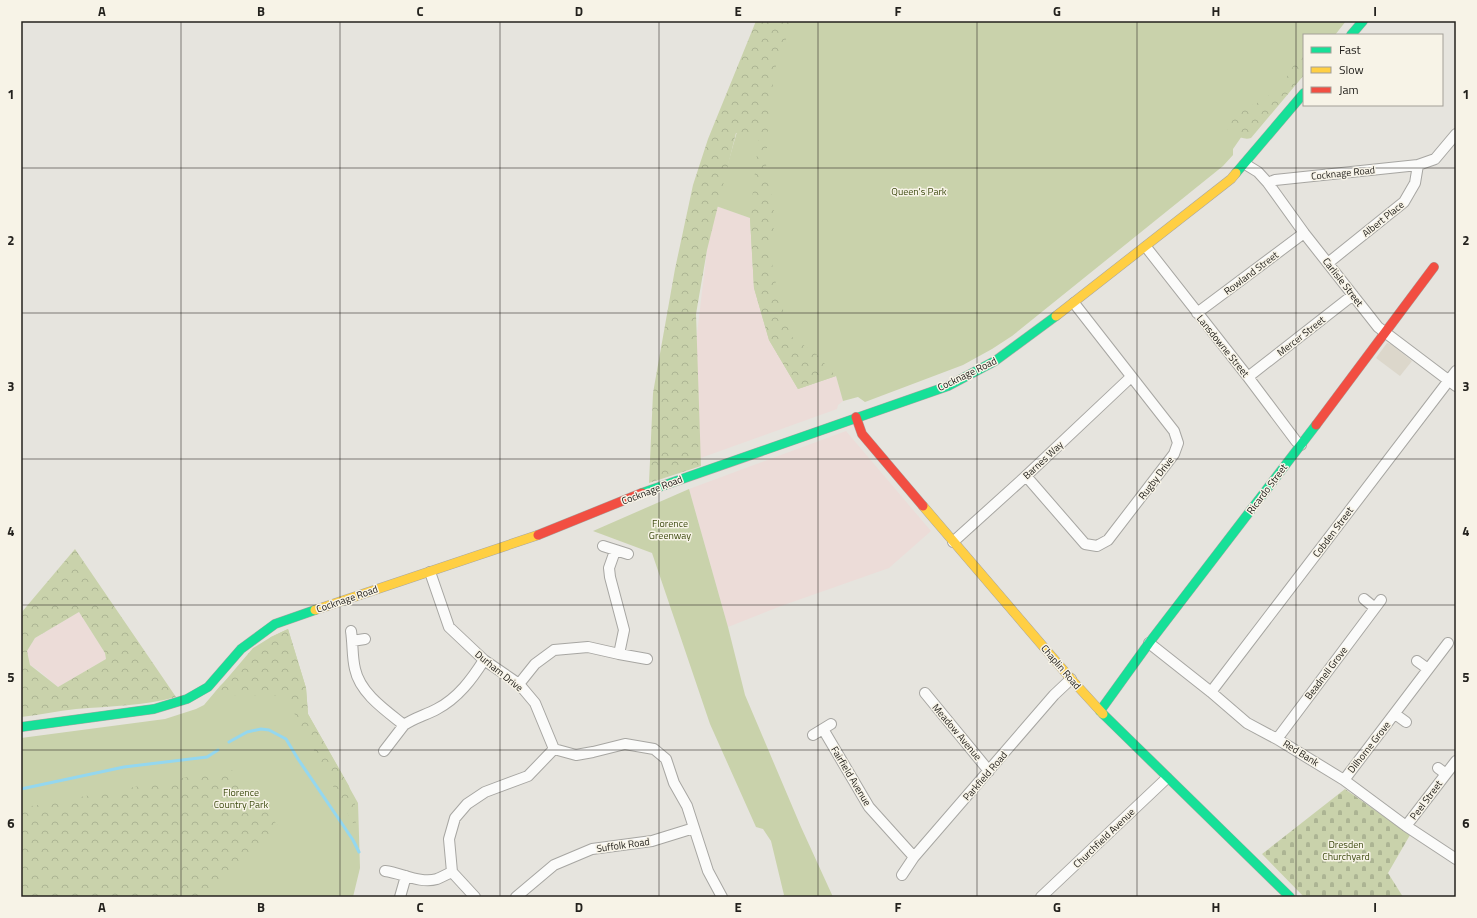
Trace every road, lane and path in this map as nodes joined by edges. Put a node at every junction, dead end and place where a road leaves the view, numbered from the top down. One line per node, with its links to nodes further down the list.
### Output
1 (1363, 21): 2 (street)
2 (1352, 34)
3 (1303, 93): 5 (street, Cocknage Road)
4 (1456, 134): 6 (street)
5 (1245, 164): 7 (street, Carlisle Street); 9 (street, Cocknage Road)
6 (1418, 165): 7 (street, Cocknage Road); 10 (street, Albert Place)
7 (1268, 183): 8 (street, Carlisle Street)
8 (1304, 233): 10 (street, Carlisle Street); 14 (street, Rowland Street)
9 (1146, 247): 13 (street, Cocknage Road); 14 (street, Lansdowne Street)
10 (1328, 263): 12 (street, Carlisle Street)
11 (1434, 267): 15 (street, Ricardo Street)
12 (1353, 294): 15 (street, Carlisle Street); 18 (street, Mercer Street)
13 (1074, 303): 17 (street, Rugby Drive); 20 (street, Cocknage Road)
14 (1198, 313): 18 (street, Lansdowne Street)
15 (1385, 333): 19 (street, Carlisle Street); 21 (street, Ricardo Street)
16 (1456, 371): 19 (street, Cobden Street)
17 (1131, 377): 22 (street, Barnes Way); 22 (street, Rugby Drive)
18 (1248, 377): 21 (street, Lansdowne Street)
19 (1453, 383): 39 (street, Cobden Street)
20 (856, 417): 23 (street, Chaplin Road); 27 (street, Cocknage Road)
21 (1301, 444): 30 (street, Ricardo Street)
22 (1026, 476): 23 (street, Barnes Way)
23 (953, 542): 37 (street, Chaplin Road)
24 (603, 546): 25 (street)
25 (615, 551): 26 (street); 32 (street)
26 (628, 554)
27 (430, 572): 34 (street, Durham Drive); 45 (street, Cocknage Road)
28 (1364, 599): 47 (street, Beadnell Grove)
29 (365, 639): 44 (street)
30 (1149, 643): 39 (street, Red Bank); 41 (street, Ricardo Street)
31 (1452, 643): 36 (street, Dilhorne Grove)
32 (619, 654): 33 (street); 38 (street)
33 (647, 659)
34 (484, 660): 38 (street, Durham Drive); 44 (street)
35 (1417, 661): 36 (street)
36 (1428, 669): 42 (street, Dilhorne Grove)
37 (1071, 679): 41 (street, Chaplin Road); 52 (street, Parkfield Road)
38 (519, 684): 48 (street, Durham Drive)
39 (1211, 692): 47 (street, Red Bank)
40 (925, 693): 52 (street, Meadow Avenue)
41 (1100, 711): 54 (street, Chaplin Road)
42 (1395, 714): 43 (street, Dilhorne Grove); 55 (street, Dilhorne Grove)
43 (1406, 722)
44 (404, 725): 49 (street)
45 (21, 727)
46 (813, 735): 58 (street, Fairfield Avenue)
47 (1277, 738): 55 (street, Red Bank)
48 (553, 745): 57 (street); 61 (street)
49 (384, 751)
50 (1456, 761): 53 (street, Peel Street)
51 (1438, 768): 53 (street, Peel Street)
52 (989, 771): 58 (street, Parkfield Road)
53 (1446, 774): 56 (street, Peel Street)
54 (1166, 778): 68 (street, Churchfield Avenue); 69 (street, Chaplin Road)
55 (1344, 780): 56 (street, Red Bank)
56 (1406, 826): 59 (street, Red Bank)
57 (694, 828): 66 (street, Suffolk Road); 67 (street)
58 (914, 857): 62 (street, Parkfield Road)
59 (1453, 858)
60 (385, 871): 63 (street)
61 (452, 872): 63 (street); 65 (street)
62 (902, 875)
63 (406, 876): 64 (street)
64 (400, 897)
65 (475, 897)
66 (516, 897)
67 (722, 897)
68 (1041, 897)
69 (1290, 897)

